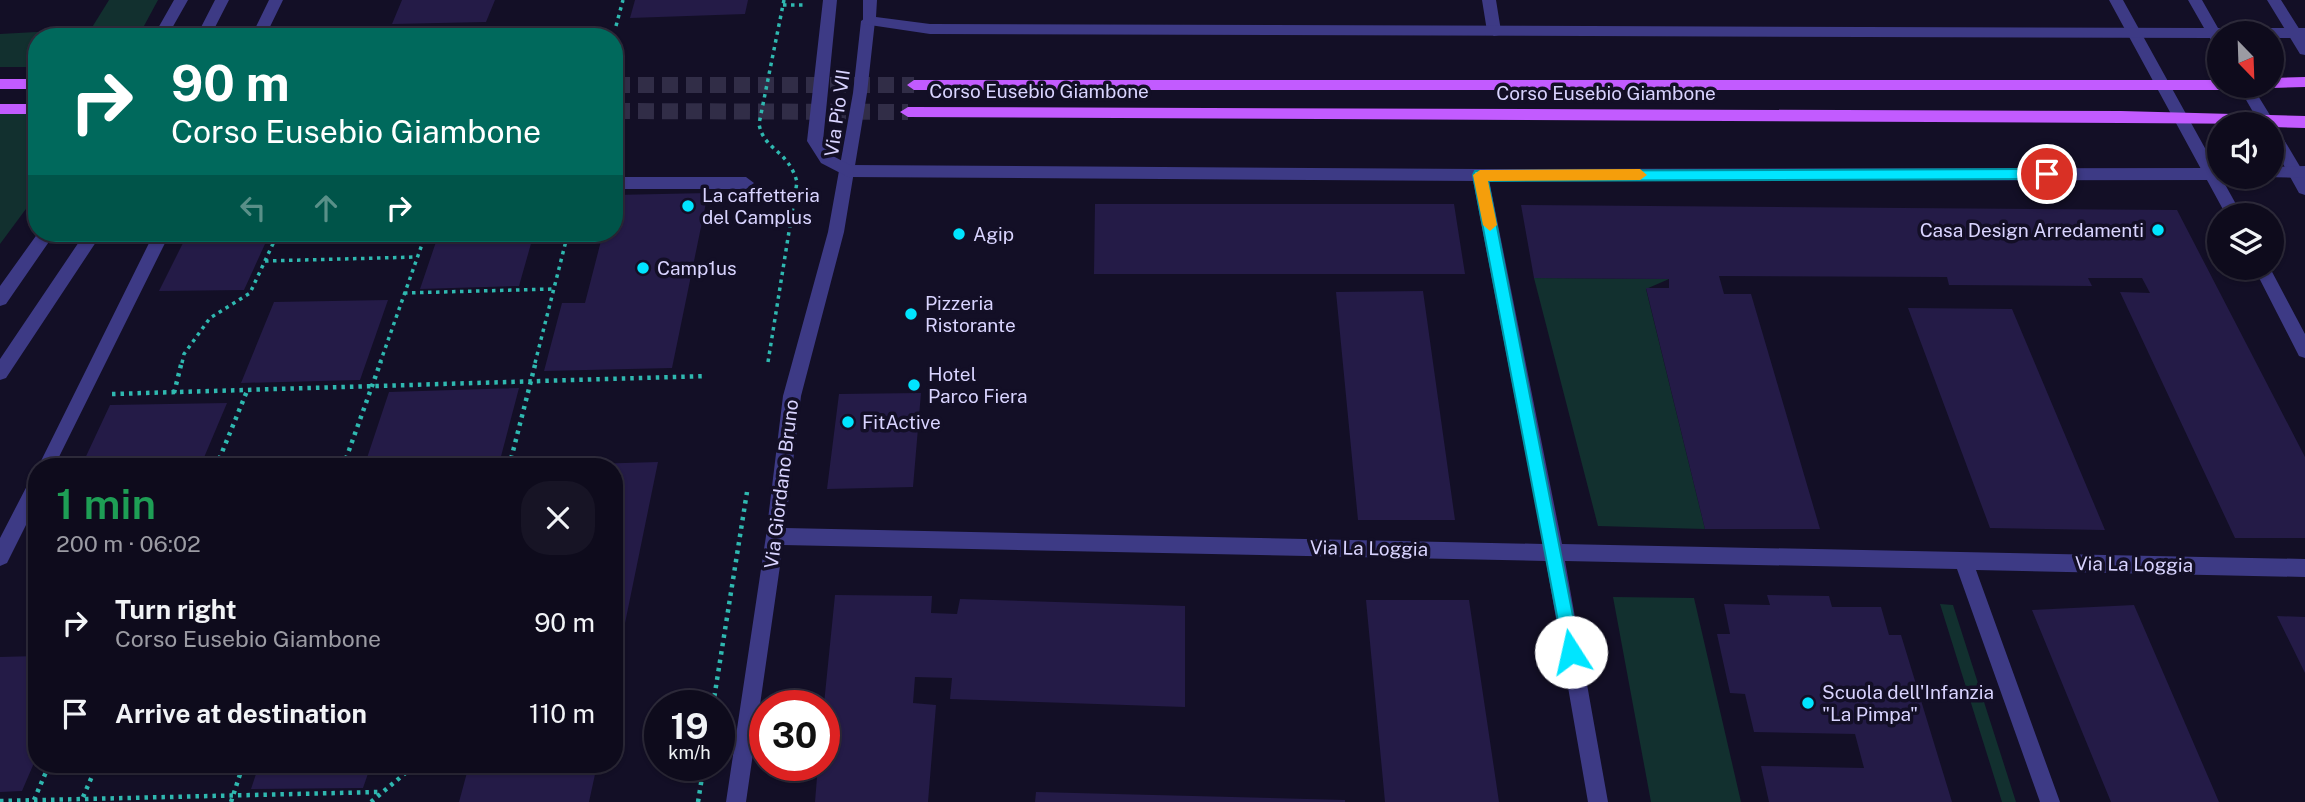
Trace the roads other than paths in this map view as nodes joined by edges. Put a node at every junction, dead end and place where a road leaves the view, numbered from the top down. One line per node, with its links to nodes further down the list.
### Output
1 (181, 0): 12 (street)
2 (222, 0): 13 (street)
3 (276, 0): 14 (street)
4 (830, 0): 36 (street, Via Pio VII)
5 (870, 0): 10 (street, Via Pio VII)
6 (1489, 0): 15 (street)
7 (2116, 0): 16 (street)
8 (2194, 0): 11 (street)
9 (2274, 0): 17 (street)
10 (868, 21): 15 (street); 36 (street, Via Pio VII)
11 (2207, 21)
12 (165, 28)
13 (208, 28)
14 (262, 28)
15 (1494, 31): 16 (street)
16 (2134, 33): 18 (street); 26 (street)
17 (2300, 33): 19 (street)
18 (2207, 37)
19 (2305, 50)
20 (2305, 82): 21 (main road)
21 (2284, 83)
22 (0, 84): 23 (main road)
23 (28, 84)
24 (914, 85): 26 (main road, Corso Eusebio Giambone)
25 (2207, 85): 26 (main road, Corso Eusebio Giambone)
26 (2164, 87): 30 (street)
27 (28, 109): 28 (main road)
28 (0, 110)
29 (908, 112): 30 (main road, Corso Eusebio Giambone)
30 (2180, 118): 31 (main road, Corso Eusebio Giambone); 35 (street)
31 (2207, 120)
32 (2305, 122): 33 (main road, Corso Eusebio Giambone)
33 (2284, 124)
34 (2284, 148): 37 (street)
35 (2207, 161)
36 (848, 170): 39 (street); 52 (street, Via Giordano Bruno)
37 (2300, 172): 42 (street)
38 (2207, 174): 39 (street)
39 (1480, 175): 53 (street)
40 (623, 183): 41 (street)
41 (746, 183)
42 (2305, 189)
43 (41, 242): 47 (street)
44 (88, 242): 49 (street)
45 (158, 242): 50 (street)
46 (2268, 280): 48 (street)
47 (0, 299)
48 (2305, 351)
49 (0, 373)
50 (50, 458)
51 (28, 502): 54 (street)
52 (775, 536): 53 (street, Via La Loggia); 57 (street, Via Giordano Bruno)
53 (1554, 552): 55 (street, Via La Loggia); 58 (street)
54 (0, 557)
55 (1963, 560): 56 (street, Via La Loggia); 59 (street)
56 (2305, 568)
57 (736, 802)
58 (1598, 802)
59 (2050, 802)

